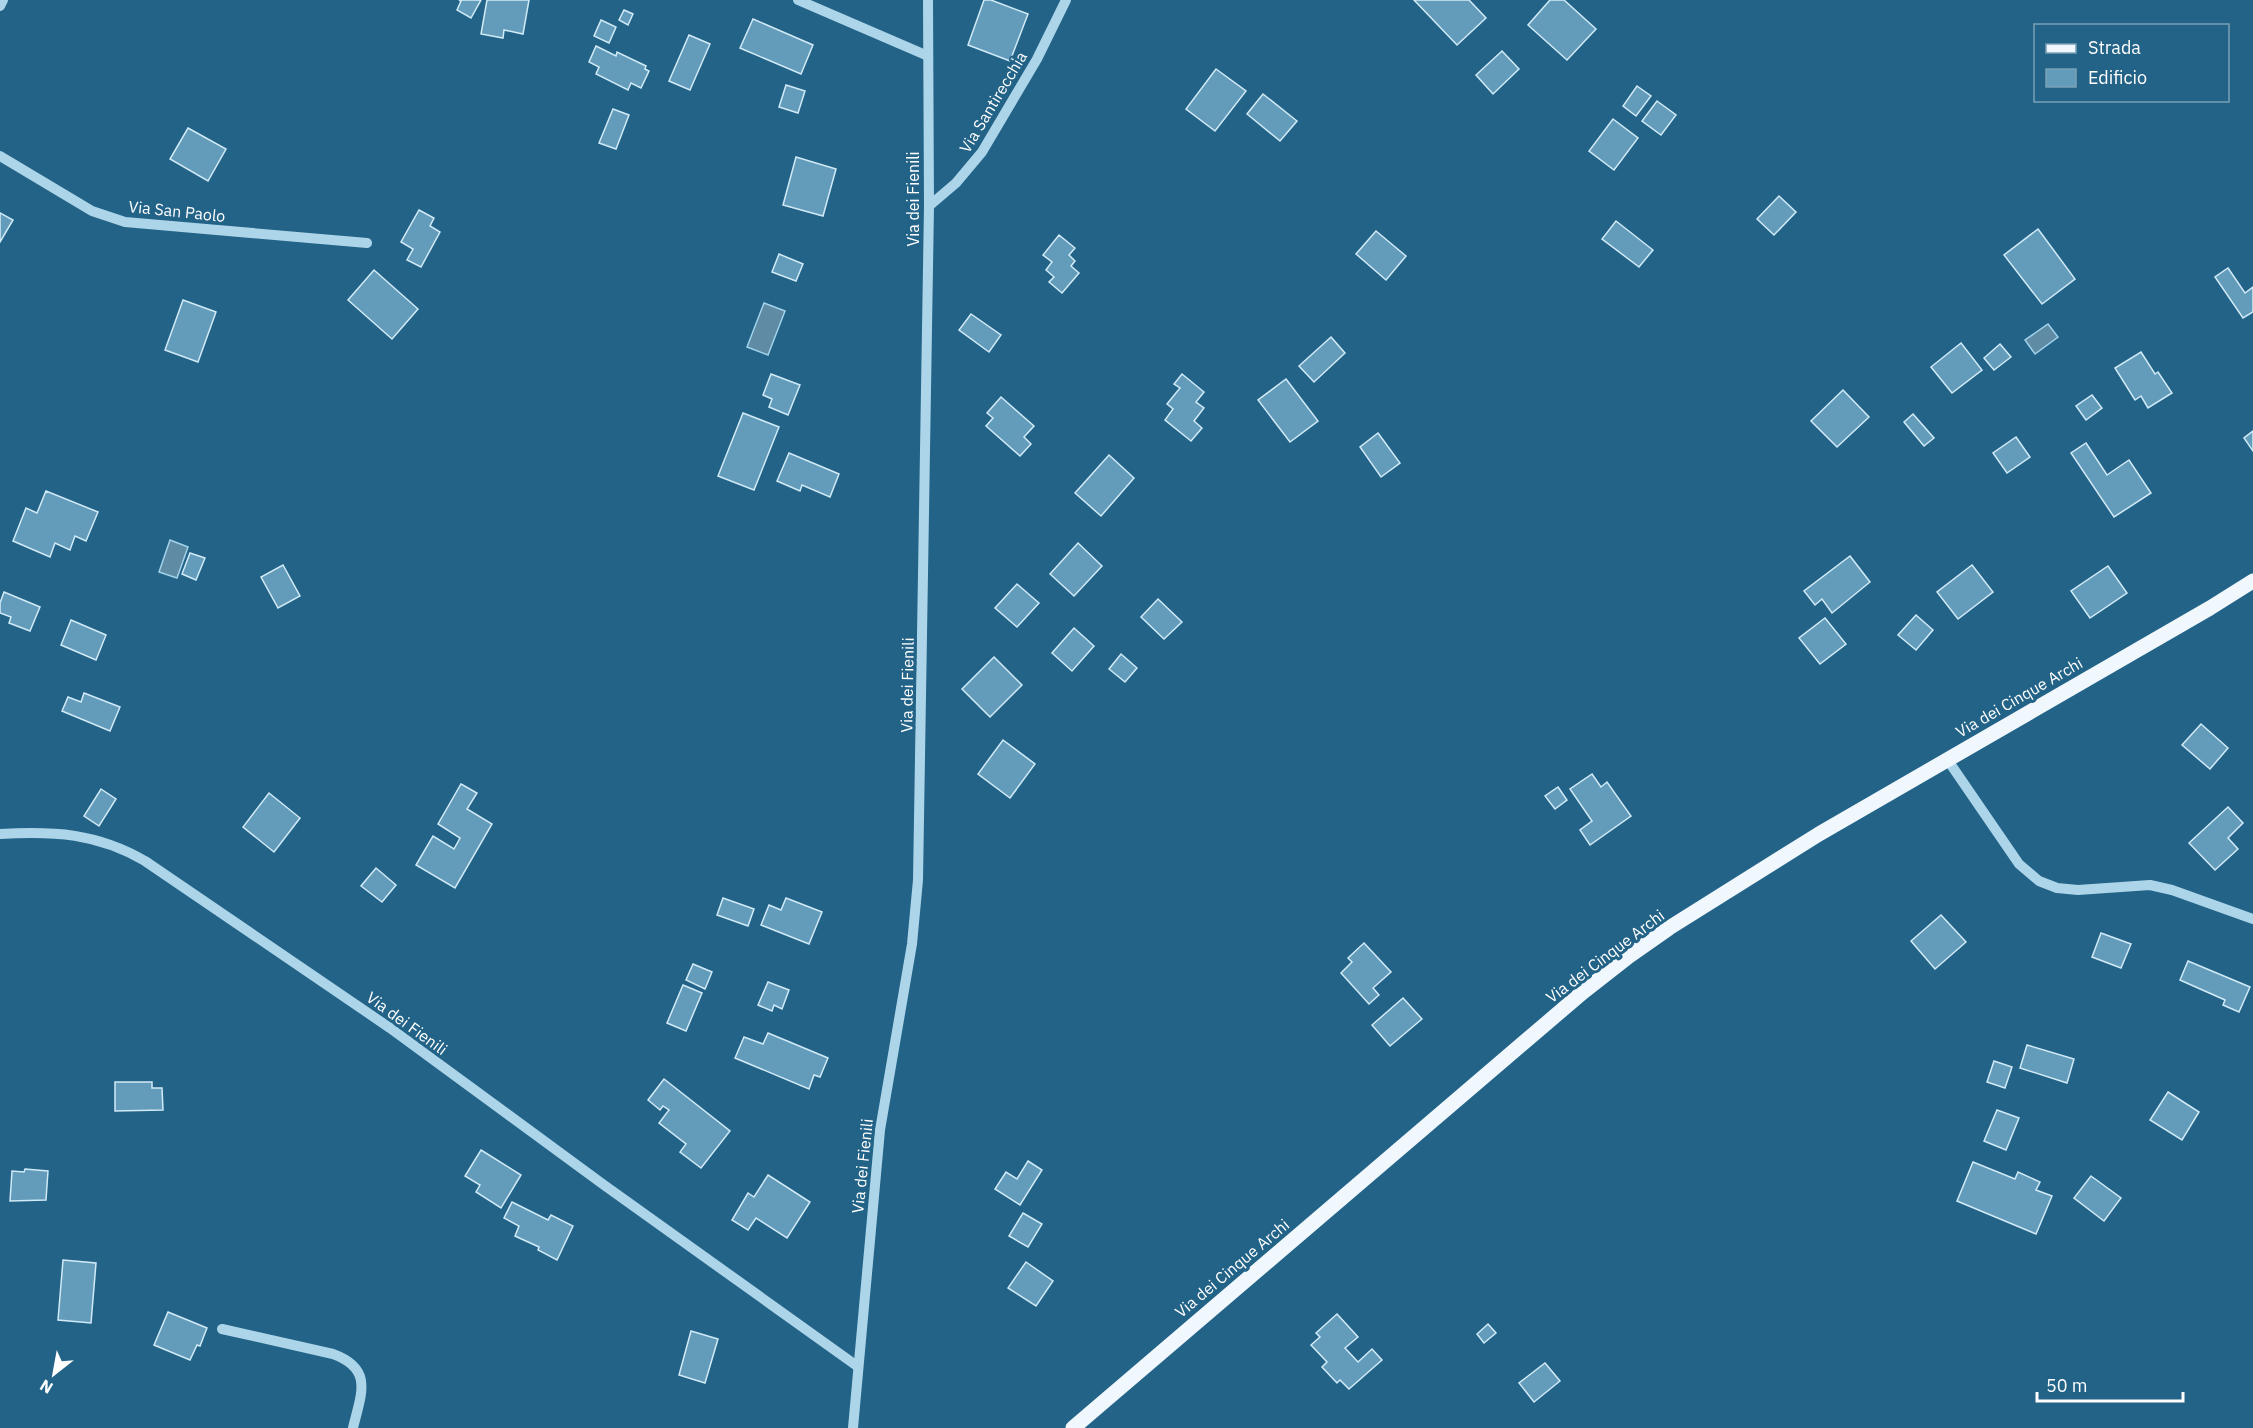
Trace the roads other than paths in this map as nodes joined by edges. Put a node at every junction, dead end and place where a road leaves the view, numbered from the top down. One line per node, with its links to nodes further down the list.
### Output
1 (3, 0): 5 (street)
2 (798, 0): 6 (street)
3 (928, 0): 6 (street, Via dei Fienili)
4 (1066, 0): 8 (street, Via Santirecchia)
5 (0, 6)
6 (928, 56): 8 (street, Via dei Fienili)
7 (0, 156): 9 (street, Via San Paolo)
8 (929, 206): 15 (street, Via dei Fienili)
9 (367, 243)
10 (2253, 581): 11 (main road, Via dei Cinque Archi)
11 (1947, 759): 13 (street); 18 (main road, Via dei Cinque Archi)
12 (0, 834): 15 (street, Via dei Fienili)
13 (2253, 919)
14 (222, 1329): 16 (street)
15 (857, 1366): 17 (street, Via dei Fienili)
16 (353, 1428)
17 (853, 1428)
18 (1072, 1428)

